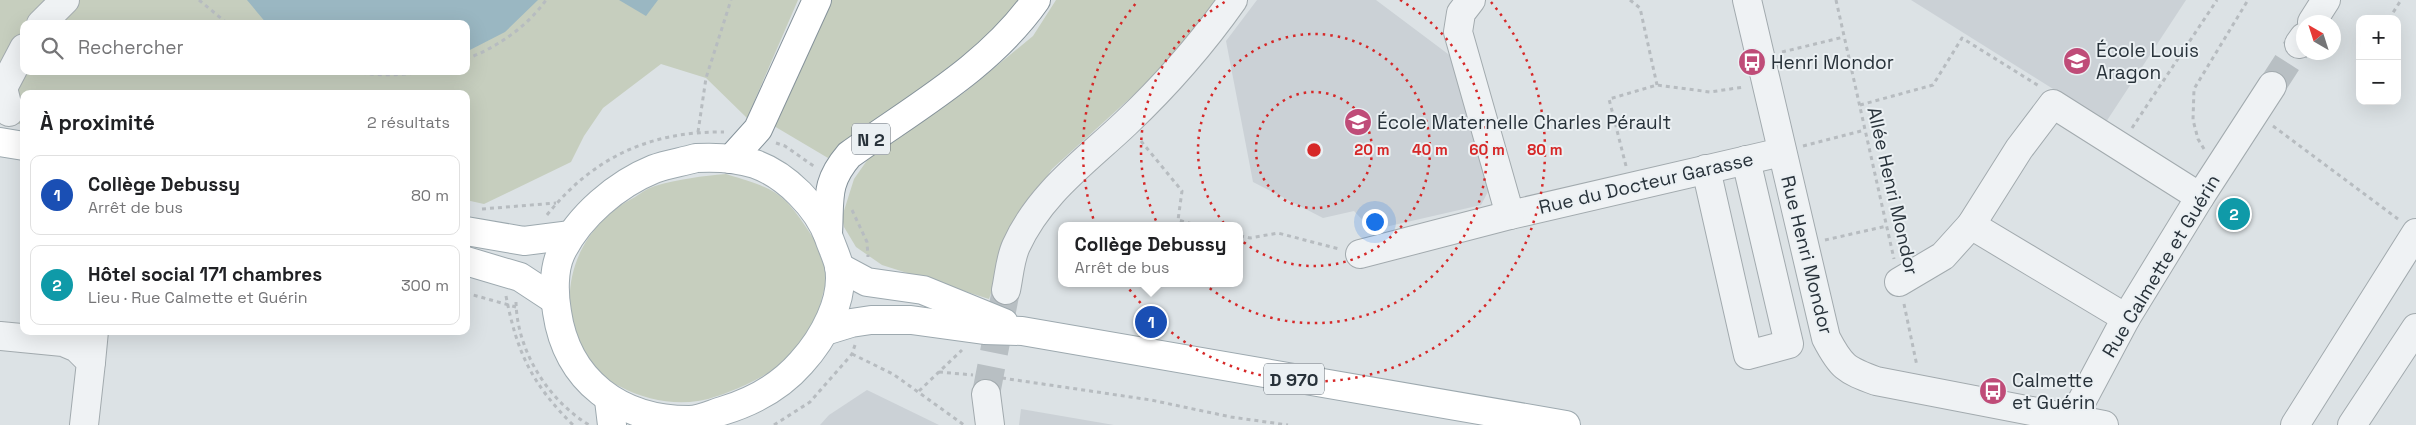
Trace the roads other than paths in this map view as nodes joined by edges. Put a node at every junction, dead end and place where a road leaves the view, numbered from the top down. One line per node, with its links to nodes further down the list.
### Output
1 (65, 0): 9 (street)
2 (817, 0): 16 (main road)
3 (1036, 0): 24 (main road, N 2)
4 (1233, 0): 30 (street)
5 (1471, 0): 20 (street)
6 (1747, 0): 15 (street, Rue Henri Mondor)
7 (2326, 0): 8 (street)
8 (2317, 15)
9 (44, 20)
10 (20, 56): 12 (street)
11 (2272, 86): 19 (street, Rue Calmette et Guérin)
12 (9, 112)
13 (0, 142): 14 (main road)
14 (20, 145)
15 (1782, 152): 17 (street, Rue du Docteur Garasse); 41 (street, Rue Henri Mondor)
16 (731, 159): 24 (main road); 25 (main road)
17 (1746, 160): 18 (street, Rue du Docteur Garasse); 18 (street)
18 (1706, 169): 20 (street, Rue du Docteur Garasse)
19 (2200, 197): 22 (street); 32 (street, Rue Calmette et Guérin)
20 (1510, 216): 26 (street, Rue du Docteur Garasse)
21 (472, 220): 25 (main road)
22 (1971, 225): 29 (street); 32 (street)
23 (2408, 226): 47 (street)
24 (828, 234): 28 (main road)
25 (571, 235): 31 (main road)
26 (1360, 254)
27 (470, 263): 31 (main road)
28 (839, 267): 34 (main road, D 970); 35 (main road)
29 (1899, 282)
30 (1006, 290)
31 (555, 300): 40 (main road)
32 (2126, 318): 41 (street, Rue Calmette et Guérin)
33 (2416, 328): 48 (street)
34 (1022, 330): 35 (main road, D 970); 45 (main road, D 970)
35 (825, 331): 42 (main road)
36 (93, 335): 38 (street)
37 (0, 336): 38 (street)
38 (90, 362): 43 (street)
39 (989, 382): 44 (street)
40 (611, 412): 42 (main road)
41 (2069, 422): 46 (street, Rue Henri Mondor)
42 (689, 423)
43 (84, 425)
44 (990, 425)
45 (1566, 425)
46 (2104, 425)
47 (2295, 425)
48 (2352, 425)

